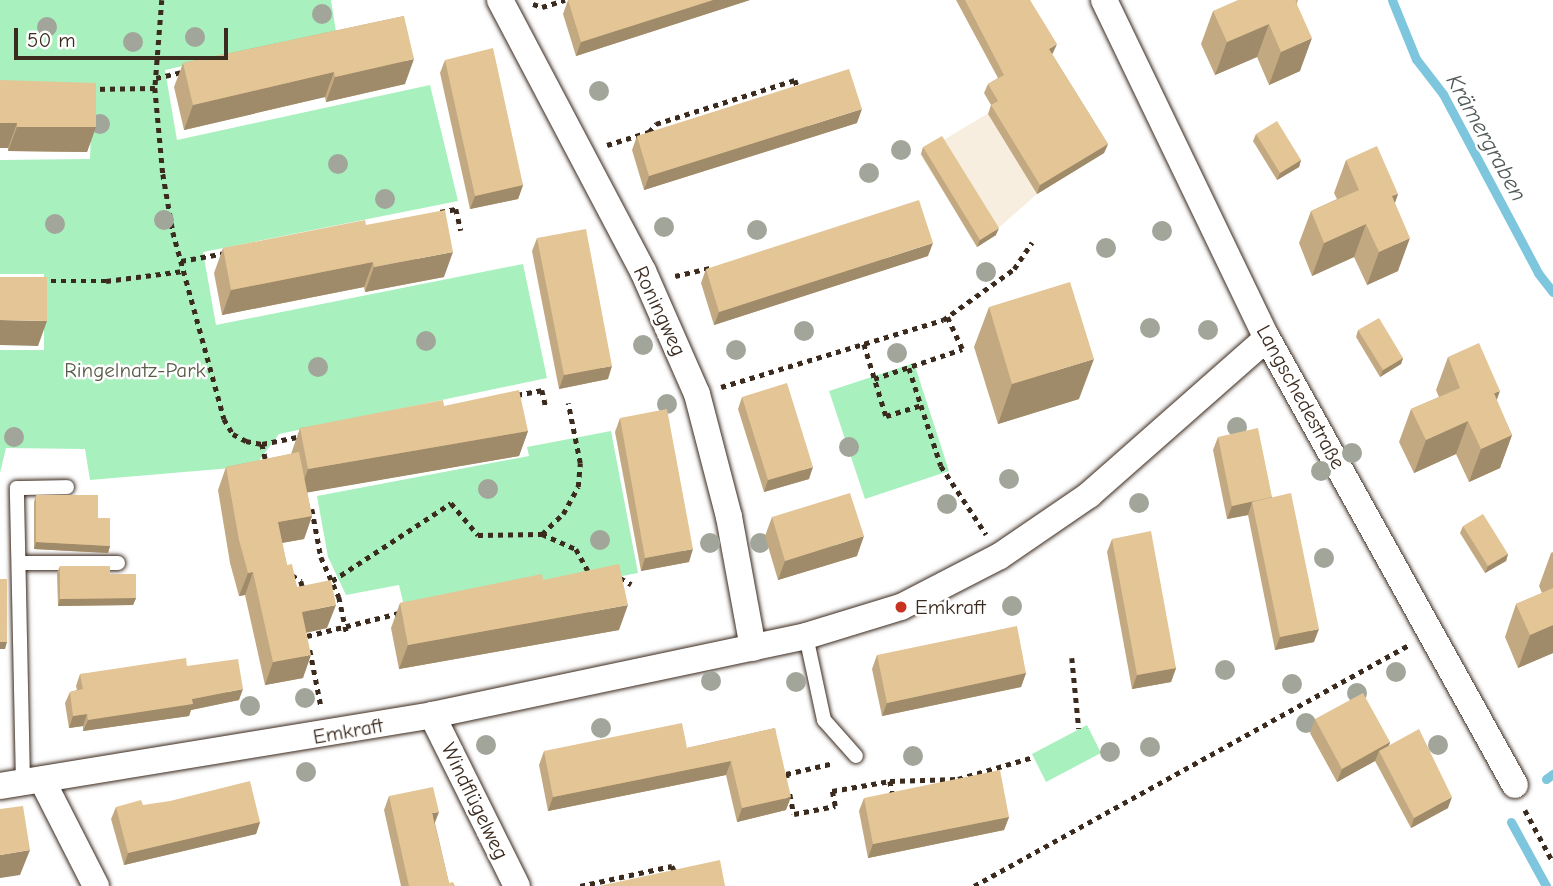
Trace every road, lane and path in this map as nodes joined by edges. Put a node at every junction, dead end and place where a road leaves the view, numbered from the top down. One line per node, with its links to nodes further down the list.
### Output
1 (162, 0): 7 (path)
2 (500, 0): 30 (street, Roningweg)
3 (565, 0): 5 (path)
4 (1104, 0): 26 (street, Langschedestraße)
5 (527, 2)
6 (195, 70): 7 (path)
7 (156, 78): 8 (path)
8 (155, 88): 9 (path); 20 (path)
9 (86, 89)
10 (800, 96): 11 (path)
11 (716, 105): 12 (path); 13 (path)
12 (719, 113)
13 (662, 122): 14 (path); 15 (path)
14 (664, 130)
15 (598, 139)
16 (429, 215): 17 (path)
17 (461, 230)
18 (1032, 242): 25 (path)
19 (236, 250): 20 (path)
20 (181, 261): 22 (path)
21 (723, 264): 23 (path)
22 (183, 271): 24 (path); 36 (path)
23 (668, 272)
24 (38, 281)
25 (947, 317): 27 (path); 28 (path)
26 (1267, 338): 41 (street, Emkraft); 54 (street, Langschedestraße)
27 (863, 344): 29 (path); 30 (path)
28 (909, 368): 29 (path); 33 (path)
29 (874, 379): 33 (path)
30 (697, 394): 57 (street, Roningweg)
31 (502, 398): 34 (path)
32 (568, 403): 40 (path)
33 (922, 405): 41 (path)
34 (546, 408)
35 (315, 433): 36 (path)
36 (262, 444): 37 (path)
37 (267, 467)
38 (67, 487): 42 (lane)
39 (312, 509): 48 (path)
40 (542, 534): 46 (path); 48 (path)
41 (1000, 556): 56 (street, Emkraft)
42 (19, 563): 43 (lane); 66 (lane)
43 (118, 563)
44 (610, 574): 49 (path)
45 (601, 576): 46 (path)
46 (591, 578): 47 (path)
47 (579, 580)
48 (332, 581): 53 (path)
49 (631, 584)
50 (297, 589): 50 (path)
51 (409, 611): 53 (path)
52 (305, 626): 55 (path)
53 (346, 631): 55 (path)
54 (1431, 632): 67 (street, Langschedestraße); 76 (path)
55 (307, 636): 61 (path)
56 (806, 636): 57 (street, Emkraft); 62 (lane)
57 (753, 648): 59 (street, Emkraft)
58 (1072, 658): 60 (path)
59 (432, 715): 61 (street, Emkraft); 74 (street, Windflügelweg)
60 (1079, 729)
61 (326, 735): 66 (street, Emkraft)
62 (856, 757): 65 (path)
63 (1033, 757): 64 (path)
64 (958, 779): 65 (path); 68 (path)
65 (890, 781): 69 (path)
66 (22, 783): 73 (street)
67 (1516, 785): 70 (path)
68 (960, 791)
69 (894, 804)
70 (1553, 862)
71 (680, 881): 72 (path)
72 (606, 883): 75 (path)
73 (96, 886)
74 (517, 886)
75 (580, 886)
76 (974, 886)

